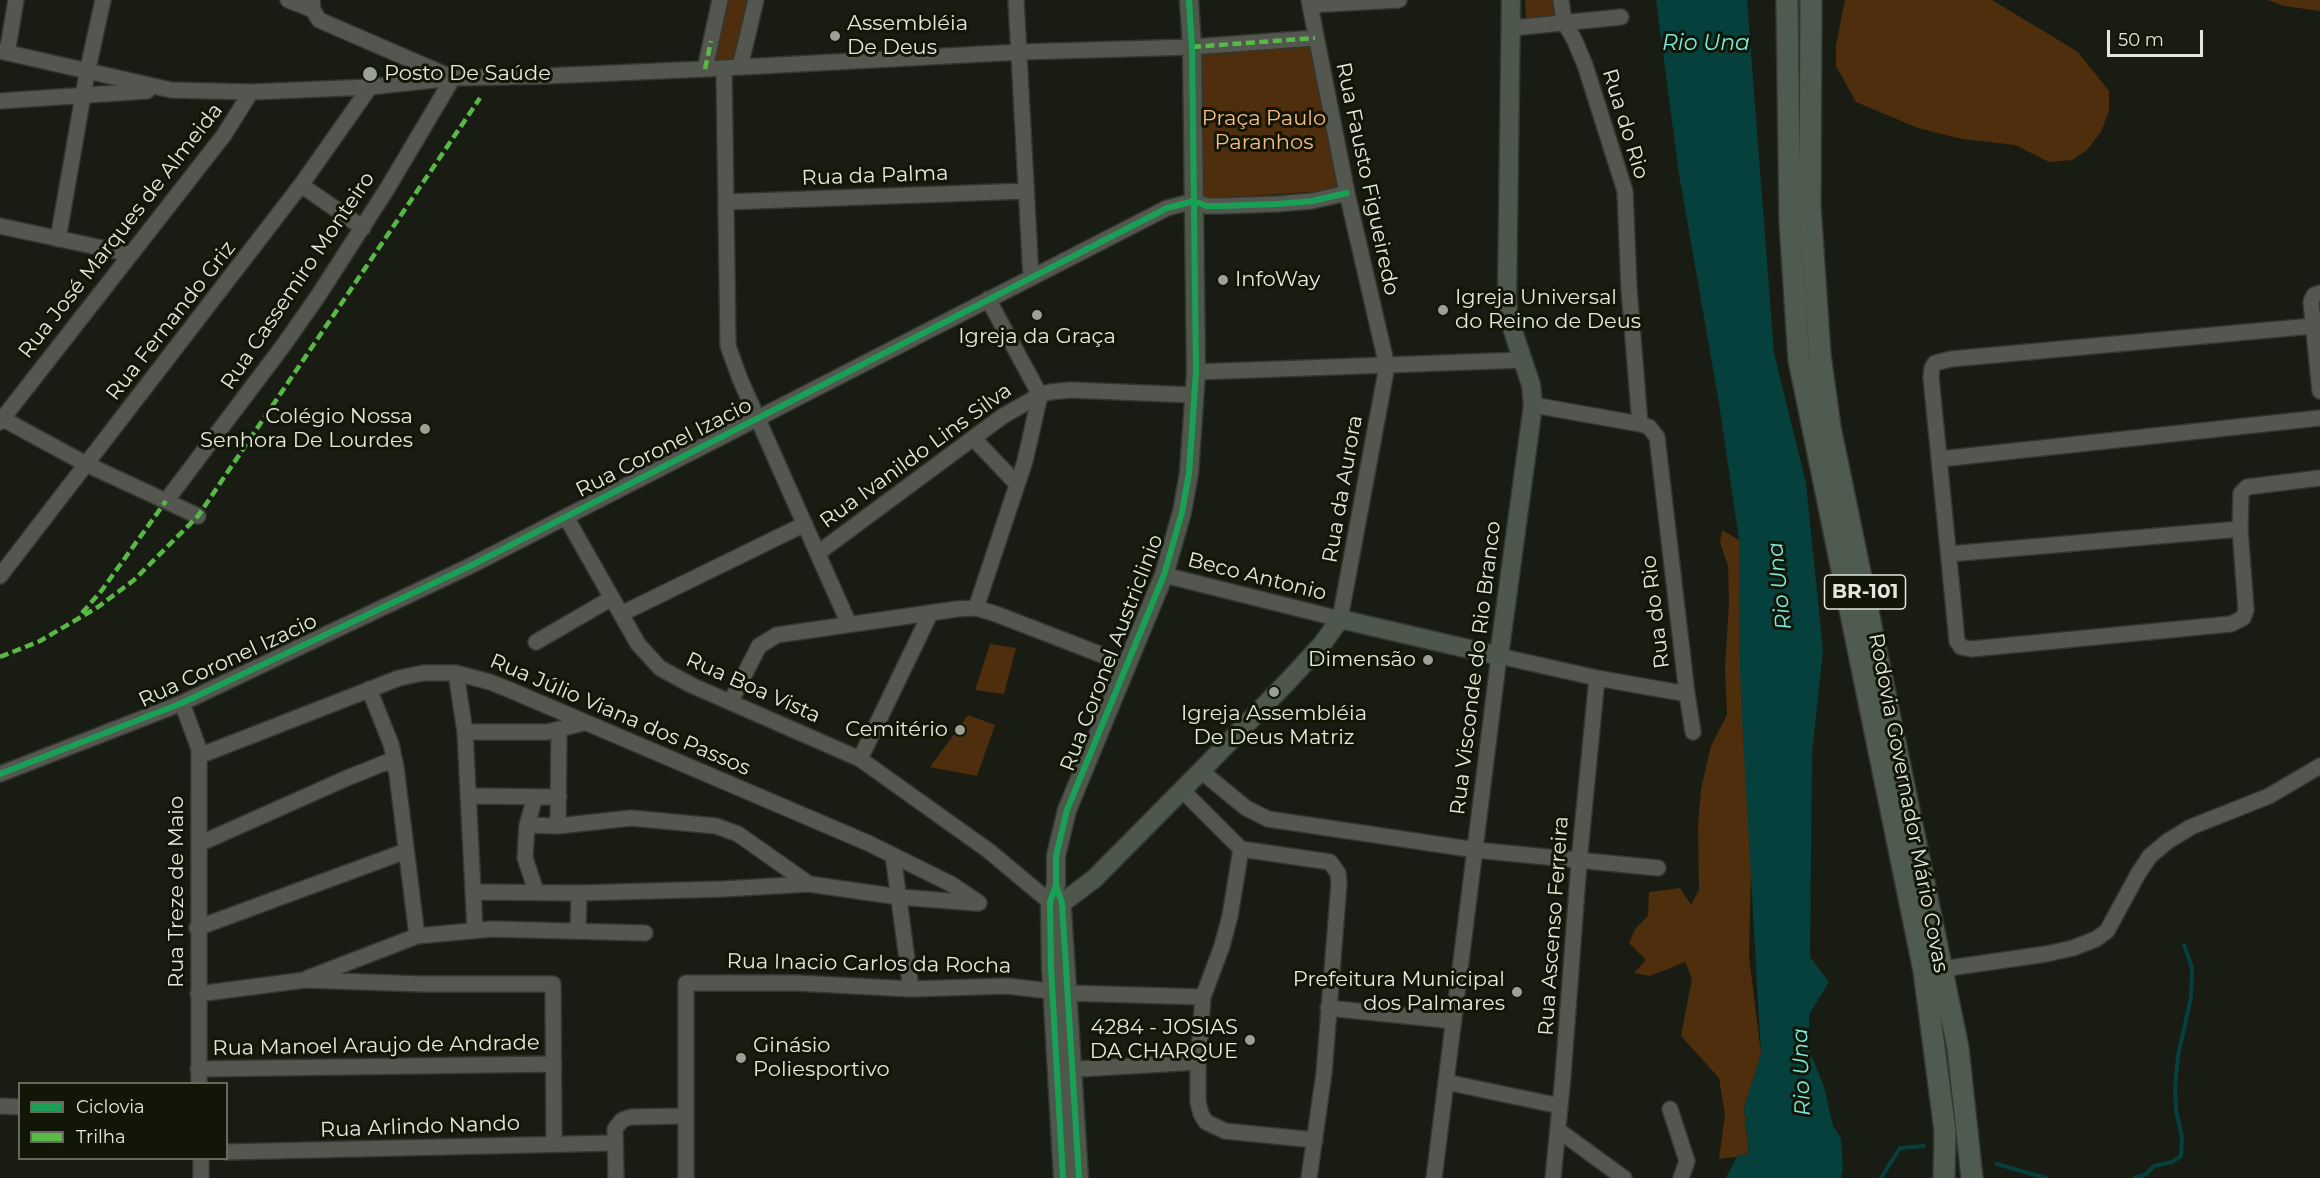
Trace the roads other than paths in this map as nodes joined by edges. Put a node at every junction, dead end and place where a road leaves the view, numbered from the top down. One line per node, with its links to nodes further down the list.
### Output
1 (16, 0): 20 (street)
2 (103, 0): 25 (street)
3 (288, 0): 14 (street)
4 (720, 0): 24 (street)
5 (756, 0): 22 (street)
6 (1016, 0): 21 (street)
7 (1189, 0): 19 (main road, Rua Coronel Austriclinio)
8 (1399, 0): 13 (street)
9 (1510, 0): 17 (main road, Rua Visconde do Rio Branco)
10 (1561, 0): 16 (street)
11 (1787, 0): 152 (highway, Rodovia Governador Mário Covas / BR-101)
12 (1811, 0): 119 (highway, Rodovia Governador Mário Covas / BR-101)
13 (1309, 3): 18 (street, Rua Fausto Figueiredo)
14 (312, 5): 26 (street)
15 (1621, 17): 16 (street)
16 (1564, 22): 17 (street); 55 (street, Rua do Rio)
17 (1512, 28): 45 (main road, Rua Visconde do Rio Branco)
18 (1315, 38): 19 (street); 34 (street, Rua Fausto Figueiredo)
19 (1192, 46): 21 (street); 35 (main road, Rua Coronel Austriclinio)
20 (4, 52): 25 (street)
21 (1020, 52): 22 (street); 33 (street)
22 (741, 66): 23 (street)
23 (724, 68): 24 (street); 36 (street)
24 (705, 69): 26 (street)
25 (87, 73): 28 (street); 30 (street)
26 (453, 78): 27 (street); 38 (street, Rua Cassemiro Monteiro)
27 (370, 87): 29 (street); 32 (street, Rua Fernando Griz)
28 (171, 90): 29 (street); 30 (street)
29 (251, 92): 40 (street, Rua José Marques de Almeida)
30 (84, 95): 31 (street); 39 (street)
31 (0, 101)
32 (301, 185): 38 (street); 58 (street, Rua Fernando Griz)
33 (1026, 191): 36 (street, Rua da Palma); 41 (street)
34 (1347, 193): 35 (street, Rua Coronel Izacio); 46 (street, Rua Fausto Figueiredo)
35 (1194, 201): 41 (street, Rua Coronel Izacio); 47 (main road, Rua Coronel Austriclinio)
36 (726, 202): 52 (street)
37 (0, 225): 39 (street)
38 (363, 228): 61 (street, Rua Cassemiro Monteiro)
39 (58, 239): 40 (street)
40 (130, 255): 54 (street, Rua José Marques de Almeida)
41 (1031, 278): 43 (street, Rua Coronel Izacio)
42 (2320, 293): 44 (street)
43 (988, 299): 49 (street); 52 (street, Rua Coronel Izacio)
44 (2313, 326): 48 (street); 57 (street)
45 (1523, 360): 46 (street); 51 (main road, Rua Visconde do Rio Branco)
46 (1387, 366): 47 (street); 74 (street, Rua da Aurora)
47 (1196, 372): 50 (main road, Rua Coronel Austriclinio)
48 (2320, 391)
49 (1040, 395): 50 (street); 56 (street, Rua Ivanildo Lins Silva); 60 (street)
50 (1194, 395): 68 (main road, Rua Coronel Austriclinio)
51 (1533, 405): 55 (street); 77 (main road, Rua Visconde do Rio Branco)
52 (758, 418): 63 (street, Rua Coronel Izacio); 64 (street)
53 (2320, 418): 57 (street)
54 (1, 421): 58 (street)
55 (1640, 424): 82 (street, Rua do Rio)
56 (974, 439): 60 (street); 66 (street, Rua Ivanildo Lins Silva)
57 (1940, 459): 67 (street)
58 (86, 464): 61 (street); 69 (street, Rua Fernando Griz)
59 (2320, 478): 65 (street)
60 (1017, 484): 71 (street)
61 (166, 501): 62 (street)
62 (198, 516)
63 (566, 517): 70 (street, Rua Boa Vista); 84 (street, Rua Coronel Izacio)
64 (805, 524): 66 (street); 72 (street)
65 (2240, 529): 67 (street); 67 (street)
66 (818, 553): 75 (street)
67 (1949, 554)
68 (1164, 575): 74 (street, Beco Antonio); 78 (main road, Rua Coronel Austriclinio)
69 (0, 576)
70 (612, 598): 72 (street, Rua Boa Vista); 76 (street)
71 (976, 608): 73 (street); 78 (street)
72 (621, 614): 83 (street, Rua Boa Vista)
73 (930, 614): 75 (street); 90 (street)
74 (1340, 619): 77 (main road); 93 (main road)
75 (849, 624): 83 (street)
76 (536, 642)
77 (1499, 657): 80 (street); 103 (street, Rua Visconde do Rio Branco)
78 (1128, 665): 113 (main road, Rua Coronel Austriclinio)
79 (456, 673): 81 (street, Rua Júlio Viana dos Passos); 85 (street, Rua Júlio Viana dos Passos); 87 (street)
80 (1597, 678): 82 (street); 106 (street, Rua Ascenso Ferreira)
81 (369, 689): 89 (street, Rua Júlio Viana dos Passos); 91 (street)
82 (1686, 694): 88 (street, Rua do Rio)
83 (731, 701): 90 (street, Rua Boa Vista)
84 (182, 703): 89 (street, Rua Treze de Maio); 94 (street, Rua Coronel Izacio)
85 (584, 723): 86 (street); 105 (street, Rua Júlio Viana dos Passos)
86 (559, 730): 87 (street); 98 (street)
87 (465, 732): 96 (street)
88 (1693, 732)
89 (199, 756): 101 (street, Rua Treze de Maio)
90 (860, 759): 113 (street, Rua Boa Vista)
91 (396, 766): 101 (street); 104 (street)
92 (2320, 766): 119 (street)
93 (1201, 771): 95 (main road); 103 (street)
94 (0, 774)
95 (1182, 790): 102 (street); 113 (main road)
96 (469, 796): 97 (street); 110 (street)
97 (535, 797): 98 (street); 99 (street)
98 (559, 797): 100 (street)
99 (527, 825): 100 (street); 109 (street)
100 (558, 826): 108 (street)
101 (199, 844): 114 (street, Rua Treze de Maio)
102 (1241, 849): 124 (street); 125 (street)
103 (1476, 850): 106 (street); 126 (street, Rua Visconde do Rio Branco)
104 (406, 851): 114 (street); 118 (street)
105 (893, 855): 112 (street); 112 (street, Rua Júlio Viana dos Passos)
106 (1578, 862): 107 (street); 133 (street, Rua Ascenso Ferreira)
107 (1658, 868)
108 (809, 884): 111 (street); 112 (street)
109 (536, 891): 110 (street); 111 (street)
110 (474, 892): 115 (street)
111 (579, 893): 116 (street)
112 (899, 897): 121 (street)
113 (1056, 897): 122 (main road, Rua Coronel Austriclinio)
114 (197, 928): 123 (street, Rua Treze de Maio)
115 (475, 930): 116 (street); 118 (street)
116 (578, 931): 117 (street)
117 (645, 933)
118 (417, 936): 120 (street)
119 (1942, 969): 153 (highway, Rodovia Governador Mário Covas / BR-101)
120 (305, 980): 123 (street); 128 (street)
121 (911, 989): 122 (street, Rua Inacio Carlos da Rocha); 136 (street, Rua Inacio Carlos da Rocha)
122 (1059, 992): 124 (street, Rua Inacio Carlos da Rocha); 129 (main road, Rua Coronel Austriclinio)
123 (198, 994): 130 (street, Rua Treze de Maio)
124 (1203, 997): 127 (street)
125 (1328, 1008): 126 (street); 138 (street)
126 (1454, 1021): 131 (street, Rua Visconde do Rio Branco)
127 (1198, 1062): 129 (street); 138 (street)
128 (554, 1064): 130 (street, Rua Manoel Araujo de Andrade); 140 (street)
129 (1064, 1070): 143 (main road, Rua Coronel Austriclinio)
130 (198, 1076)
131 (1446, 1082): 133 (street); 148 (street, Rua Visconde do Rio Branco)
132 (0, 1106): 134 (street)
133 (1560, 1106): 137 (street, Rua Ascenso Ferreira)
134 (18, 1107)
135 (1670, 1109): 151 (street)
136 (686, 1116): 139 (street); 146 (street)
137 (1558, 1130): 149 (street, Rua Ascenso Ferreira); 150 (street)
138 (1315, 1140): 147 (street)
139 (614, 1143): 140 (street, Rua Arlindo Nando); 145 (street)
140 (554, 1144): 141 (street, Rua Arlindo Nando)
141 (228, 1152)
142 (201, 1160): 144 (street)
143 (1071, 1177)
144 (201, 1178)
145 (616, 1178)
146 (686, 1178)
147 (1309, 1178)
148 (1434, 1178)
149 (1553, 1178)
150 (1624, 1178)
151 (1681, 1178)
152 (1944, 1178)
153 (1972, 1178)

